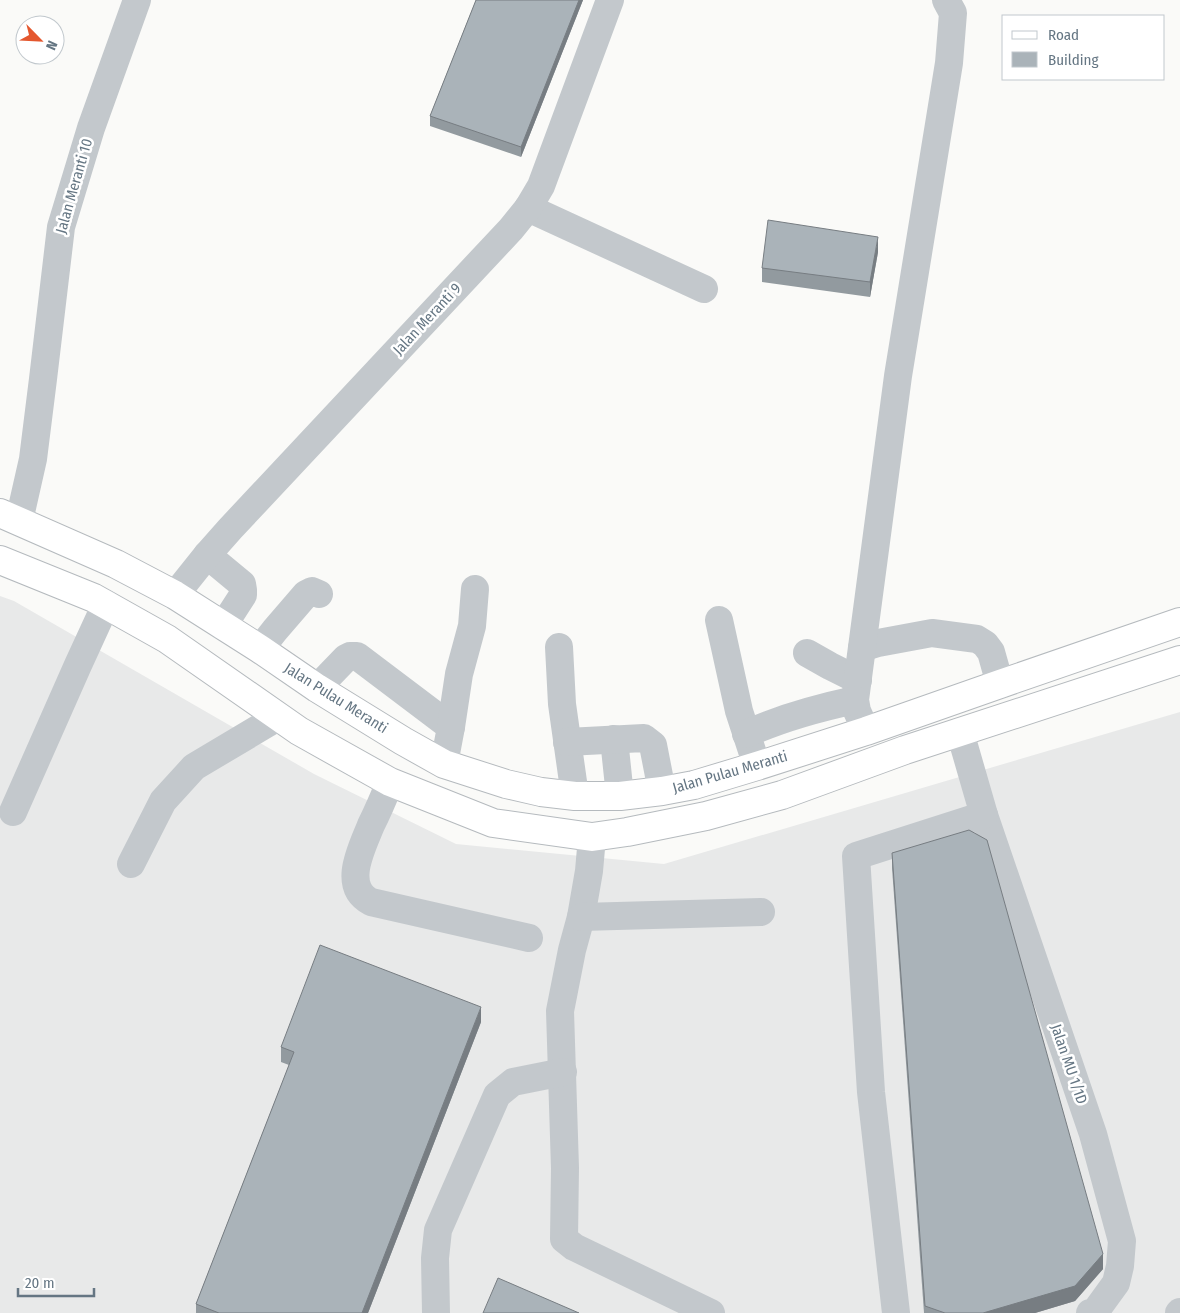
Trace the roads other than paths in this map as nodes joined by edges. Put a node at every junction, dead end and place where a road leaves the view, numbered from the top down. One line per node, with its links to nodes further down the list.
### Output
1 (137, 0): 6 (street, Jalan Meranti 10)
2 (610, 0): 4 (street, Jalan Meranti 9)
3 (946, 0): 17 (street)
4 (528, 208): 5 (street); 7 (street, Jalan Meranti 9)
5 (704, 289)
6 (10, 517): 11 (main road, Jalan Pulau Meranti)
7 (208, 555): 11 (street, Jalan Meranti 9); 15 (street)
8 (0, 560): 12 (main road)
9 (475, 589): 25 (street)
10 (319, 594): 18 (street)
11 (175, 595): 15 (main road, Jalan Pulau Meranti)
12 (106, 604): 24 (main road); 37 (street)
13 (719, 620): 28 (street)
14 (1180, 622): 21 (main road, Jalan Pulau Meranti)
15 (223, 626): 18 (main road, Jalan Pulau Meranti)
16 (559, 647): 30 (street)
17 (862, 648): 21 (street); 23 (street)
18 (260, 649): 22 (main road, Jalan Pulau Meranti)
19 (807, 653): 23 (street)
20 (1180, 660): 27 (main road)
21 (1000, 684): 26 (main road, Jalan Pulau Meranti)
22 (317, 688): 25 (street); 31 (main road, Jalan Pulau Meranti)
23 (856, 690): 26 (street); 28 (street)
24 (278, 717): 33 (main road); 40 (street)
25 (451, 727): 31 (street)
26 (866, 731): 32 (main road, Jalan Pulau Meranti)
27 (960, 732): 38 (street, Jalan MU 1/1D); 39 (main road)
28 (746, 734): 32 (street)
29 (614, 739): 30 (street); 34 (street); 36 (street)
30 (567, 742): 35 (street)
31 (444, 764): 35 (main road, Jalan Pulau Meranti)
32 (757, 766): 34 (main road, Jalan Pulau Meranti)
33 (390, 782): 39 (main road); 43 (street)
34 (662, 791): 36 (main road, Jalan Pulau Meranti)
35 (575, 796): 36 (main road, Jalan Pulau Meranti)
36 (620, 796)
37 (13, 812)
38 (984, 815): 45 (street, Jalan MU 1/1D); 48 (street)
39 (592, 837): 42 (street)
40 (131, 864)
41 (761, 912): 42 (street)
42 (581, 917): 44 (street)
43 (529, 938)
44 (562, 1072): 46 (street); 47 (street)
45 (1093, 1312)
46 (436, 1313)
47 (711, 1313)
48 (896, 1313)

